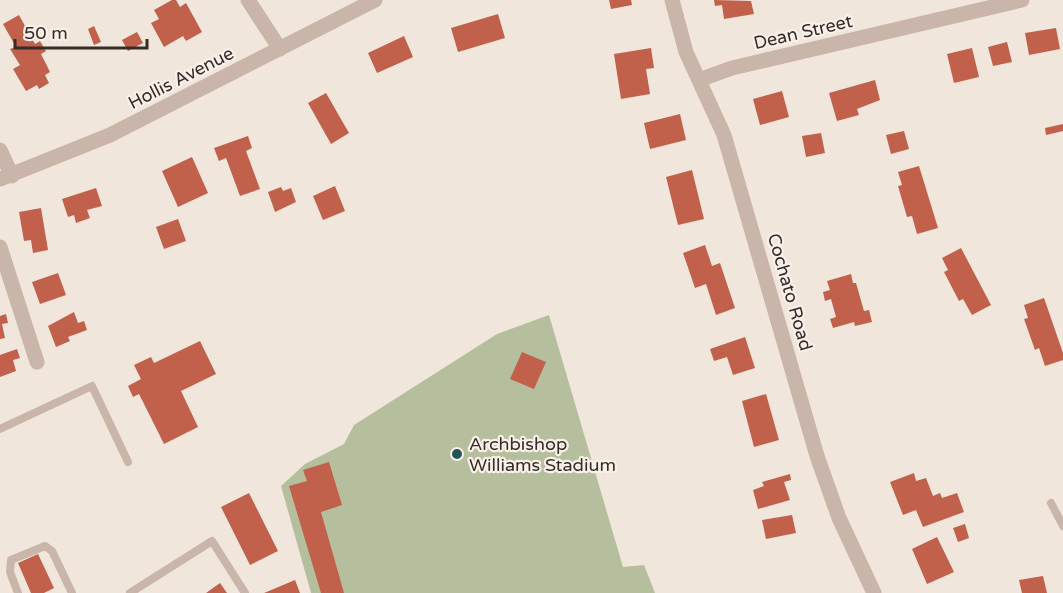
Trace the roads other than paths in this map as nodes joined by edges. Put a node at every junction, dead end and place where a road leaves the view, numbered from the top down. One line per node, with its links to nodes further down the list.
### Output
1 (248, 0): 5 (street)
2 (375, 0): 5 (street, Hollis Avenue)
3 (672, 0): 6 (street, Cochato Road)
4 (1022, 0): 6 (street, Dean Street)
5 (280, 50): 8 (street, Hollis Avenue)
6 (699, 80): 19 (street, Cochato Road)
7 (0, 150): 8 (street)
8 (6, 178)
9 (0, 247): 10 (street)
10 (37, 362)
11 (0, 429): 12 (lane)
12 (128, 462)
13 (1051, 503): 14 (lane)
14 (1063, 526)
15 (18, 593): 16 (lane)
16 (72, 593)
17 (130, 593): 18 (lane)
18 (245, 593)
19 (874, 593)

